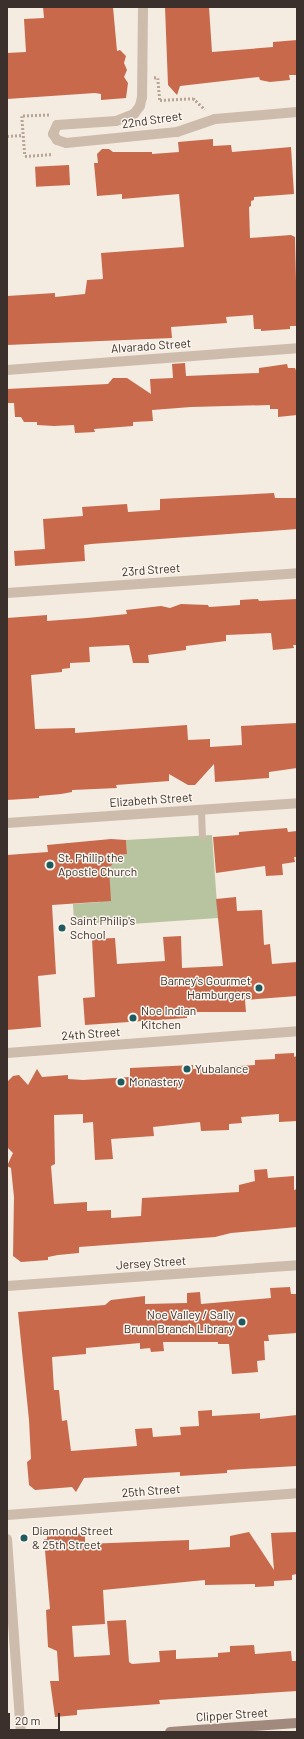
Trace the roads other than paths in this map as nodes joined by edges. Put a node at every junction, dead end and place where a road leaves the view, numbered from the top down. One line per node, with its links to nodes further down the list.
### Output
1 (143, 7): 2 (street, 22nd Street)
2 (297, 112)
3 (297, 348): 4 (street, Alvarado Street)
4 (7, 370)
5 (297, 573): 6 (street, 23rd Street)
6 (7, 593)
7 (297, 803): 8 (street, Elizabeth Street)
8 (200, 810): 9 (street, Elizabeth Street); 10 (lane)
9 (7, 823)
10 (202, 836)
11 (297, 1031): 12 (street, 24th Street)
12 (7, 1053)
13 (297, 1265): 14 (street, Jersey Street)
14 (7, 1286)
15 (297, 1493): 16 (street, 25th Street)
16 (7, 1515)
17 (7, 1539): 19 (street)
18 (297, 1723): 20 (street, Clipper Street)
19 (20, 1732)
20 (170, 1732)

